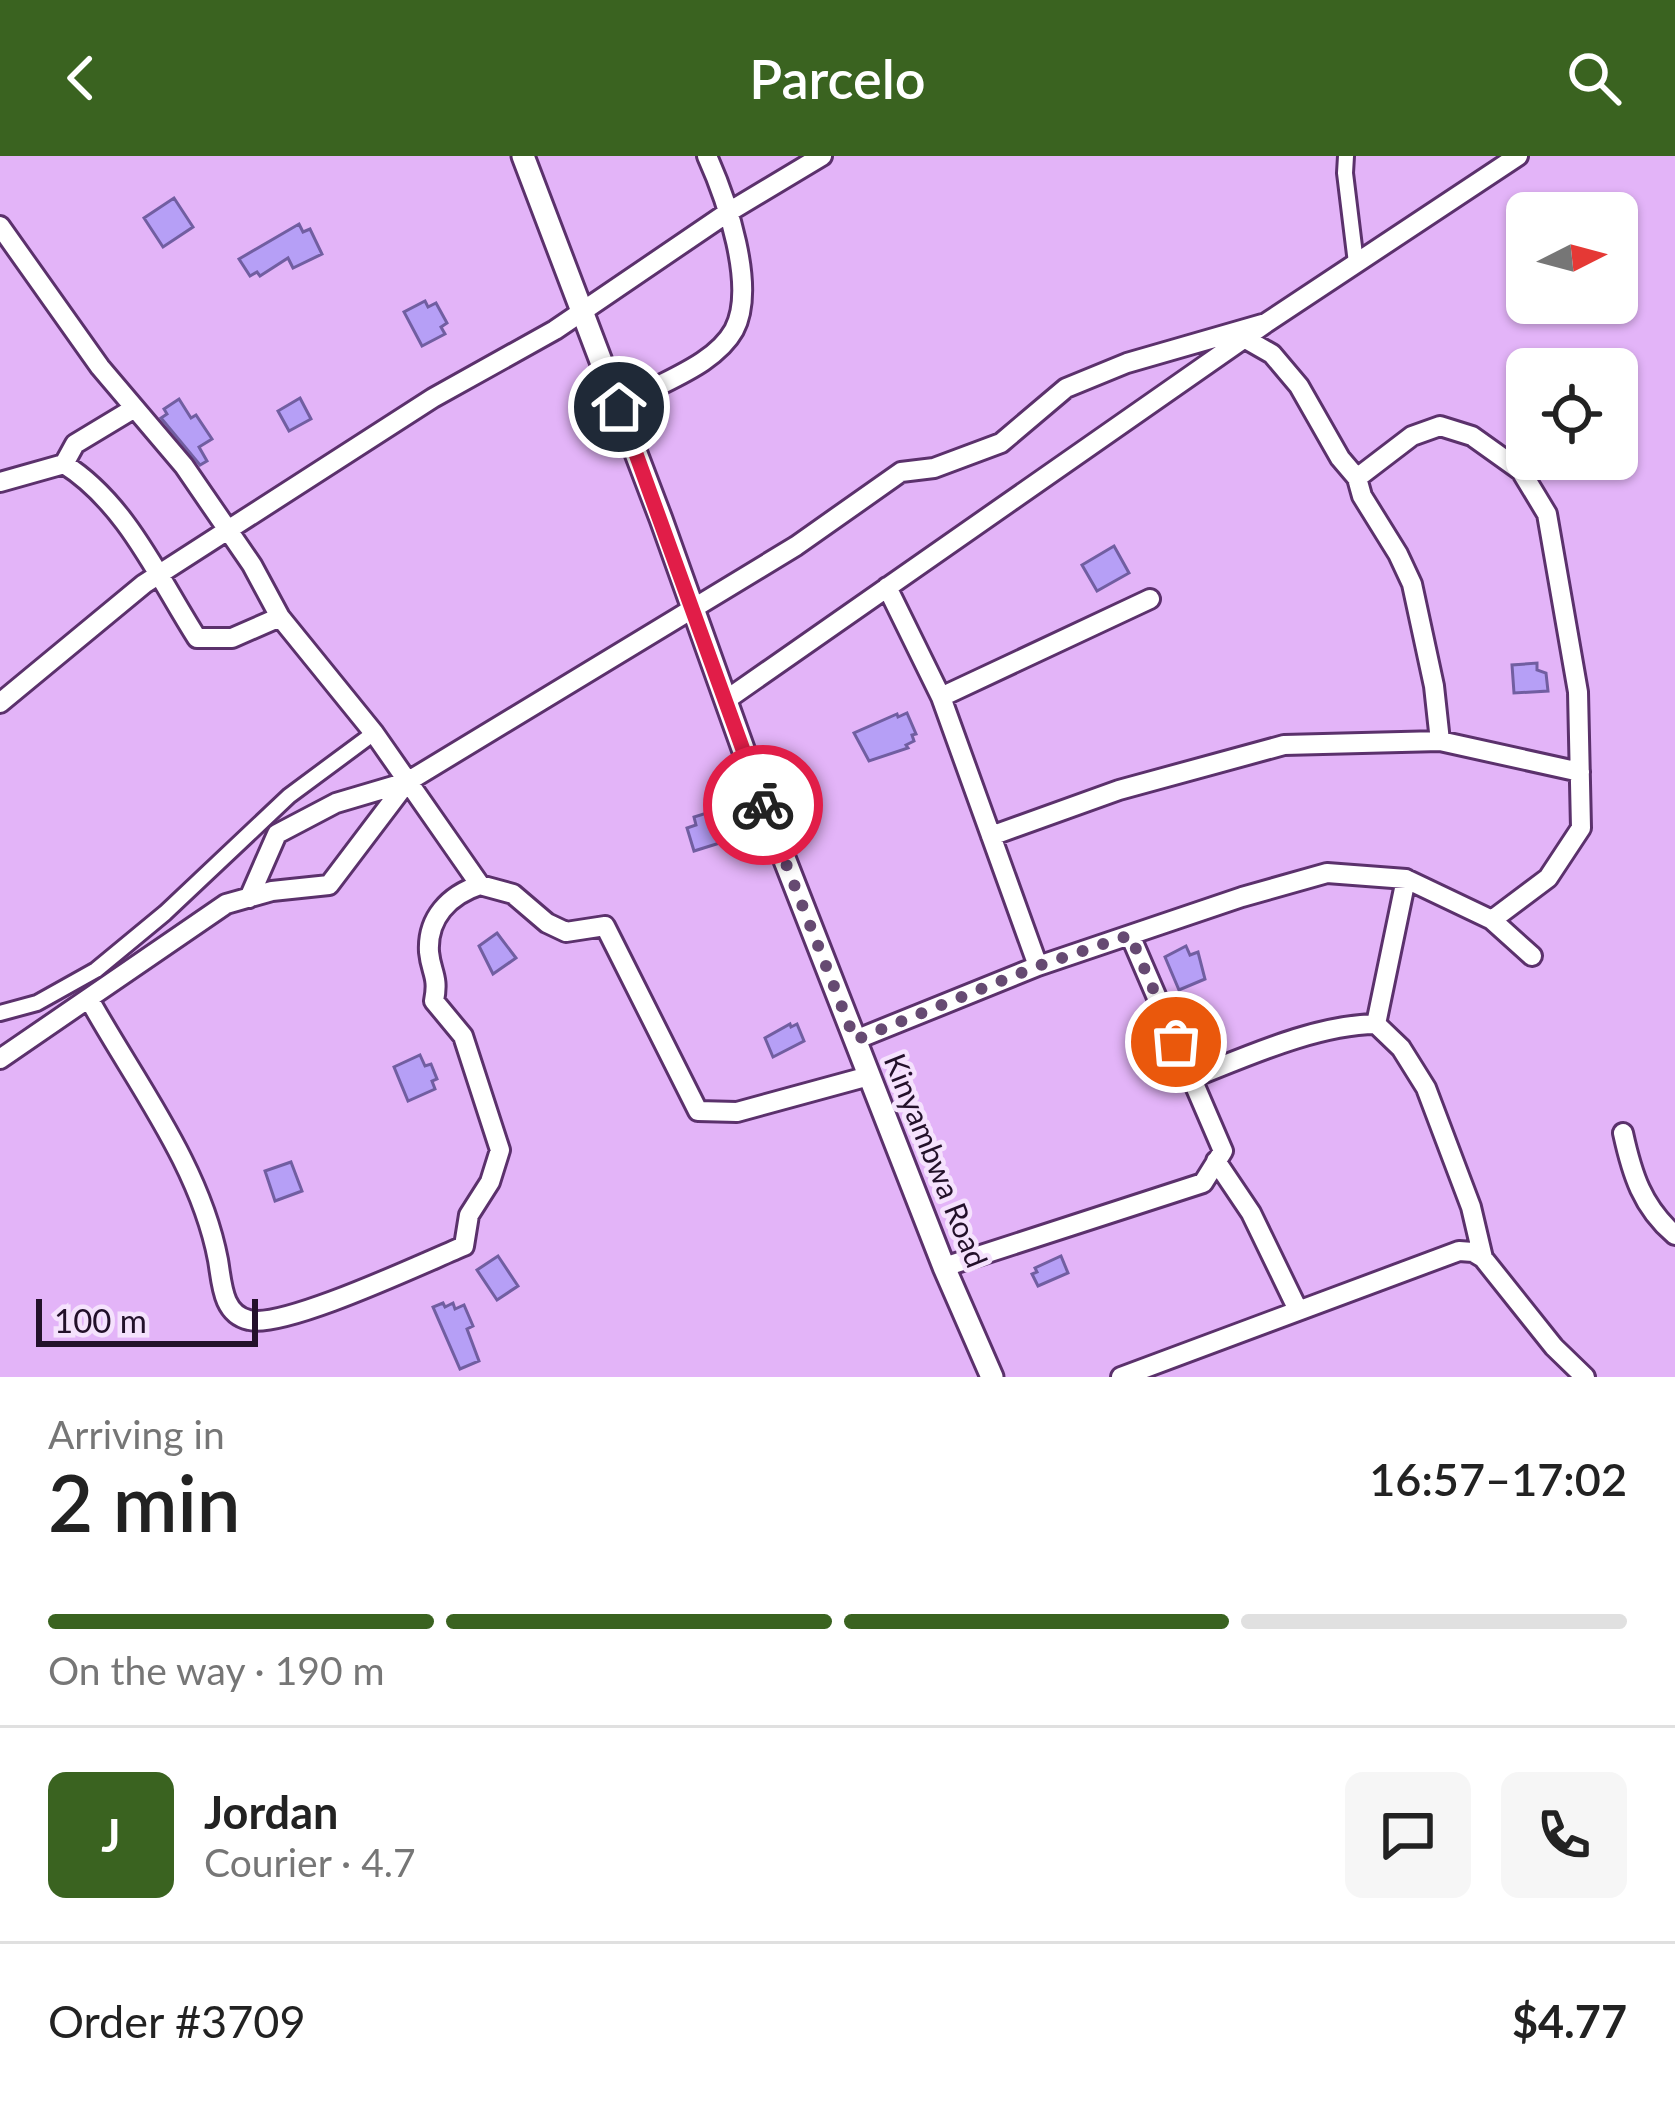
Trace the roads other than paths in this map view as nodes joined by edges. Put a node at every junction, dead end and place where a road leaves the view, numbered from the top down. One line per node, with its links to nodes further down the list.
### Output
1 (523, 156): 9 (street, Kinyambwa Road)
2 (707, 156): 6 (street)
3 (822, 156): 6 (street)
4 (1346, 156): 8 (street)
5 (1518, 156): 8 (street)
6 (727, 213): 9 (street); 12 (street)
7 (0, 226): 13 (street)
8 (1355, 263): 10 (street)
9 (581, 309): 12 (street, Kinyambwa Road); 17 (street)
10 (1266, 323): 11 (street); 21 (street)
11 (1244, 338): 16 (street); 19 (street)
12 (606, 373): 21 (street, Kinyambwa Road)
13 (134, 410): 14 (street); 17 (street)
14 (64, 464): 15 (street); 18 (street)
15 (3, 478)
16 (1358, 478): 27 (street); 28 (street)
17 (228, 530): 18 (street); 22 (street)
18 (158, 576): 22 (street); 25 (street)
19 (887, 587): 23 (street); 24 (street)
20 (1150, 599): 23 (street)
21 (694, 609): 24 (street, Kinyambwa Road); 29 (street)
22 (280, 617): 26 (street)
23 (941, 697): 30 (street)
24 (726, 700): 41 (street, Kinyambwa Road)
25 (0, 703)
26 (374, 733): 29 (street); 39 (street)
27 (1440, 741): 28 (street); 30 (street)
28 (1580, 772): 34 (street)
29 (407, 782): 32 (street); 33 (street); 33 (street)
30 (991, 836): 37 (street)
31 (1406, 879): 34 (street); 35 (street); 40 (street)
32 (480, 885): 38 (street); 43 (street)
33 (249, 898): 38 (street)
34 (1492, 920): 36 (street)
35 (1130, 935): 37 (street); 44 (street)
36 (1532, 956)
37 (1038, 966): 41 (street)
38 (89, 999): 42 (street)
39 (0, 1013)
40 (1376, 1024): 44 (street); 48 (street)
41 (855, 1040): 43 (street, Kinyambwa Road)
42 (0, 1060)
43 (869, 1076): 49 (street, Kinyambwa Road)
44 (1192, 1078): 46 (street)
45 (1623, 1133): 47 (street)
46 (1216, 1162): 49 (street); 50 (street)
47 (1675, 1234)
48 (1483, 1258): 50 (street); 53 (street)
49 (944, 1268): 51 (street, Kinyambwa Road)
50 (1298, 1310): 52 (street)
51 (992, 1377)
52 (1121, 1377)
53 (1585, 1377)

